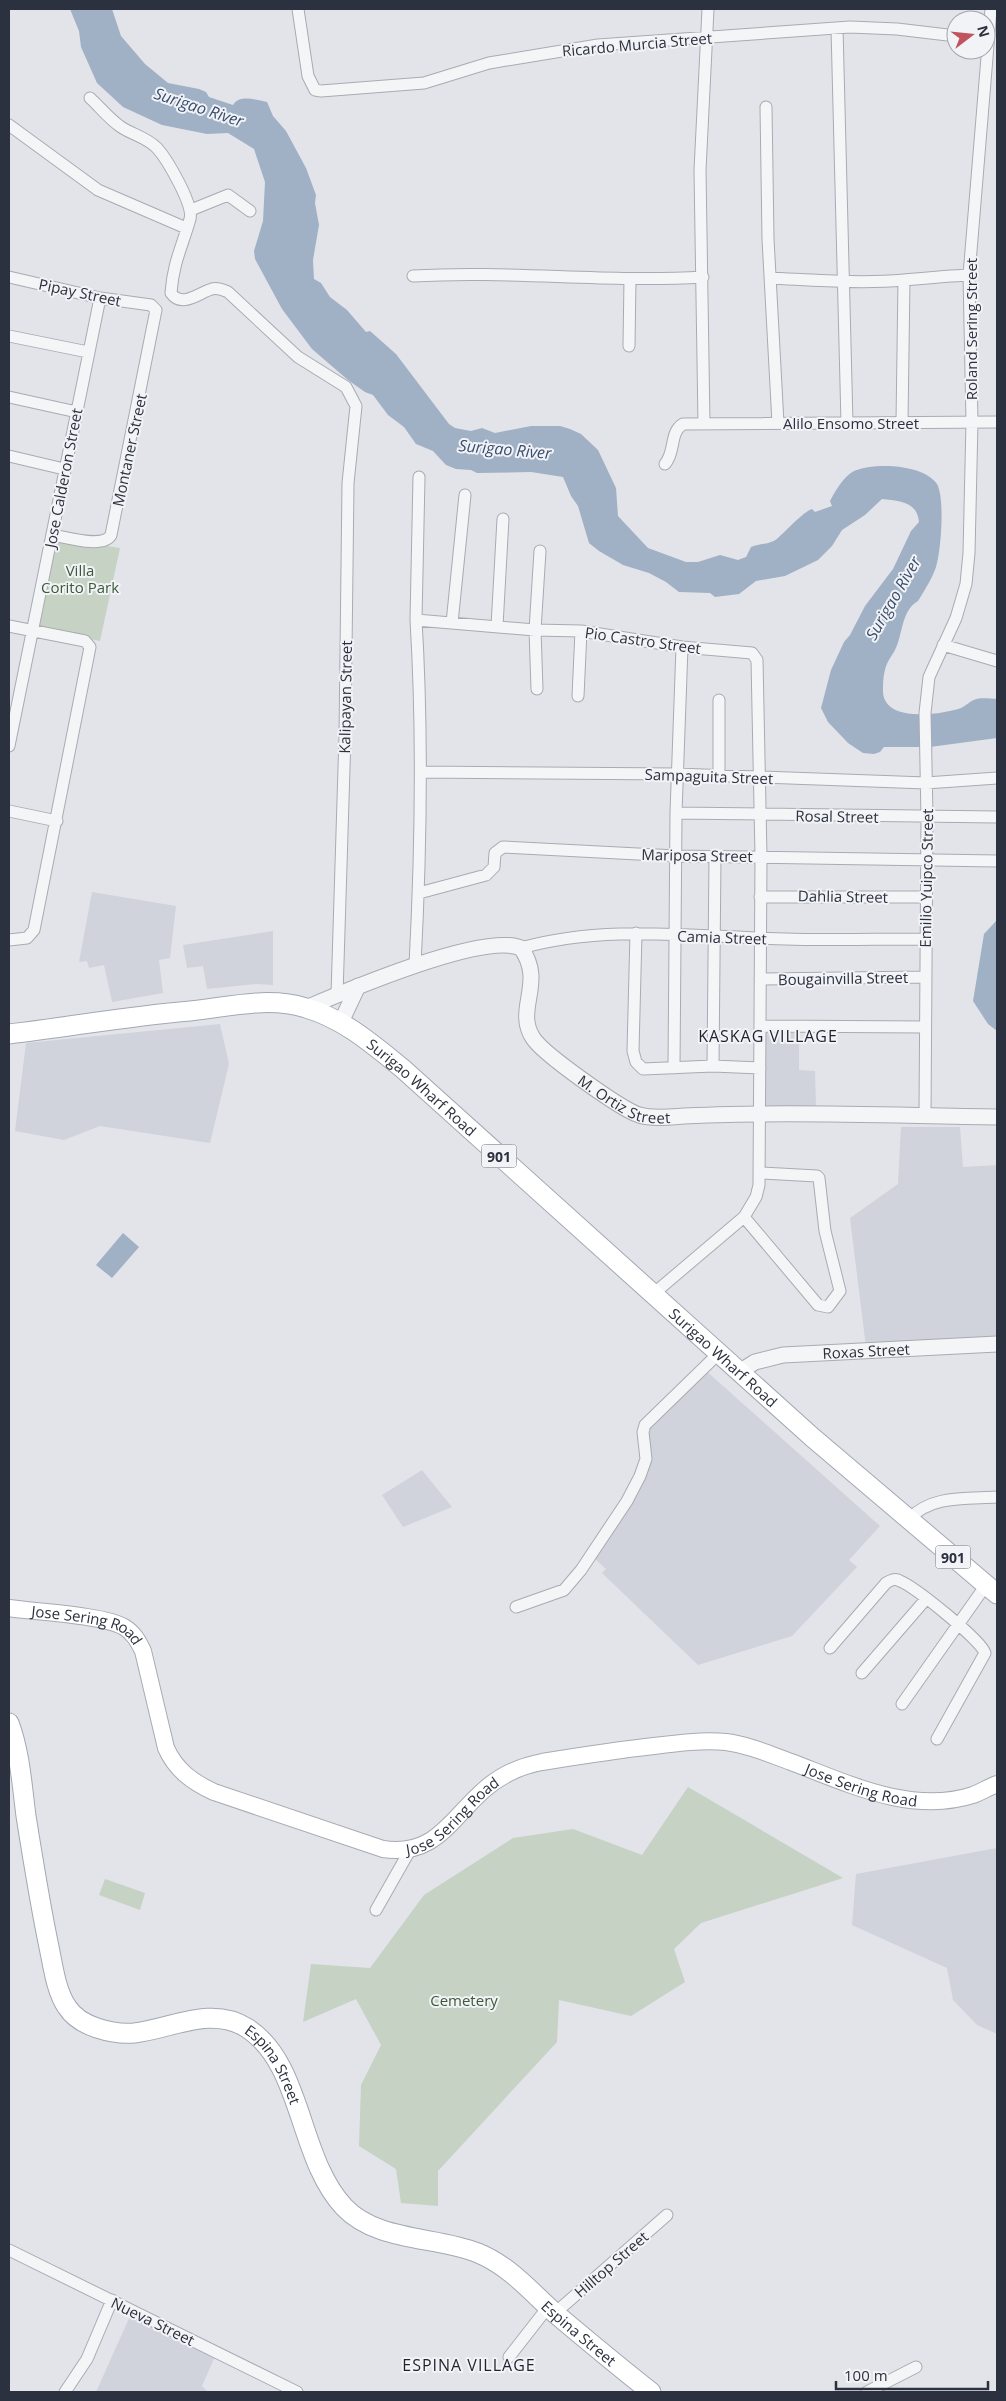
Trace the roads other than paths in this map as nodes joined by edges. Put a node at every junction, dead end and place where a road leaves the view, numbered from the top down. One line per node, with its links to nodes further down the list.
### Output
1 (298, 9): 5 (street, Ricardo Murcia Street)
2 (708, 9): 5 (street)
3 (837, 28): 4 (street, Ricardo Murcia Street); 5 (street, Ricardo Murcia Street); 20 (street)
4 (946, 35)
5 (708, 38): 16 (street)
6 (989, 60): 13 (street, Roland Sering Street)
7 (90, 98): 10 (street)
8 (766, 107): 17 (street)
9 (9, 125): 12 (street)
10 (191, 210): 11 (street); 12 (street)
11 (250, 211)
12 (186, 228): 87 (street, Kalipayan Street)
13 (969, 275): 19 (street); 29 (street, Roland Sering Street)
14 (413, 276): 18 (street)
15 (9, 277): 21 (street, Pipay Street)
16 (703, 277): 18 (street); 33 (street)
17 (770, 278): 20 (street); 31 (street)
18 (630, 279): 24 (street)
19 (904, 280): 20 (street); 28 (street)
20 (844, 281): 32 (street)
21 (100, 298): 22 (street, Pipay Street); 25 (street, Jose Calderon Street)
22 (151, 305): 40 (street, Montaner Street)
23 (9, 336): 25 (street)
24 (629, 346)
25 (88, 352): 27 (street, Jose Calderon Street)
26 (9, 397): 27 (street)
27 (77, 412): 36 (street, Jose Calderon Street)
28 (902, 422): 29 (street, Alilo Ensomo Street); 32 (street, Alilo Ensomo Street)
29 (972, 422): 30 (street, Alilo Ensomo Street); 49 (street, Roland Sering Street)
30 (997, 422)
31 (778, 423): 32 (street, Alilo Ensomo Street); 33 (street, Alilo Ensomo Street)
32 (847, 423)
33 (704, 424): 35 (street, Alilo Ensomo Street)
34 (9, 456): 36 (street)
35 (665, 464)
36 (64, 469): 40 (street, Jose Calderon Street)
37 (419, 477): 42 (street)
38 (465, 495): 43 (street)
39 (503, 519): 45 (street)
40 (52, 535): 46 (street, Jose Calderon Street)
41 (540, 551): 47 (street)
42 (416, 620): 43 (street, Pio Castro Street); 56 (street)
43 (452, 622): 45 (street, Pio Castro Street)
44 (9, 626): 46 (street)
45 (496, 626): 47 (street, Pio Castro Street)
46 (33, 630): 55 (street, Jose Calderon Street); 67 (street)
47 (535, 630): 48 (street, Pio Castro Street); 52 (street)
48 (581, 630): 50 (street, Pio Castro Street); 53 (street)
49 (943, 645): 51 (street); 61 (street, Emilio Yuipco Street)
50 (682, 647): 57 (street); 59 (street, Pio Castro Street)
51 (997, 661)
52 (537, 689)
53 (578, 696)
54 (719, 700): 58 (street)
55 (9, 746)
56 (421, 772): 57 (street, Sampaguita Street); 73 (street)
57 (677, 774): 58 (street, Sampaguita Street); 63 (street)
58 (718, 775): 59 (street, Sampaguita Street)
59 (760, 778): 61 (street, Sampaguita Street); 64 (street, Pio Castro Street)
60 (997, 778): 61 (street, Sampaguita Street)
61 (926, 783): 66 (street, Emilio Yuipco Street)
62 (9, 811): 67 (street)
63 (676, 813): 64 (street, Rosal Street); 68 (street)
64 (760, 815): 66 (street, Rosal Street); 70 (street, Pio Castro Street)
65 (997, 817): 66 (street, Rosal Street)
66 (927, 818): 71 (street, Emilio Yuipco Street)
67 (57, 820): 81 (street)
68 (676, 856): 69 (street, Mariposa Street); 73 (street, Mariposa Street); 77 (street)
69 (715, 856): 70 (street, Mariposa Street); 78 (street)
70 (761, 856): 71 (street, Mariposa Street); 74 (street, Pio Castro Street)
71 (926, 861): 72 (street, Mariposa Street); 75 (street, Emilio Yuipco Street)
72 (997, 861)
73 (418, 892): 83 (street)
74 (760, 897): 75 (street, Dahlia Street); 79 (street, Pio Castro Street)
75 (926, 897): 80 (street, Emilio Yuipco Street)
76 (636, 933): 77 (street, Camia Street); 82 (street, Camia Street); 94 (street)
77 (674, 935): 78 (street, Camia Street); 94 (street)
78 (715, 935): 79 (street, Camia Street); 93 (street)
79 (759, 938): 80 (street, Camia Street); 85 (street, Pio Castro Street)
80 (925, 939): 84 (street, Emilio Yuipco Street)
81 (9, 940)
82 (521, 948): 83 (street); 96 (street, M. Ortiz Street)
83 (415, 965): 86 (street)
84 (925, 977): 85 (street, Bougainvilla Street); 91 (street, Emilio Yuipco Street)
85 (760, 979): 90 (street, Pio Castro Street)
86 (358, 986): 87 (street); 89 (street)
87 (337, 995): 88 (street)
88 (306, 1008): 89 (main road, Surigao Wharf Road / 901); 92 (main road, Surigao Wharf Road / 901)
89 (341, 1022): 101 (main road, Surigao Wharf Road / 901)
90 (760, 1026): 91 (street); 95 (street, Pio Castro Street)
91 (925, 1027): 97 (street, Emilio Yuipco Street)
92 (9, 1034)
93 (713, 1066): 94 (street); 95 (street)
94 (674, 1068)
95 (760, 1068): 96 (street, Pio Castro Street)
96 (759, 1114): 97 (street, M. Ortiz Street); 99 (street, Pio Castro Street)
97 (925, 1115): 98 (street, M. Ortiz Street)
98 (997, 1117)
99 (760, 1172): 100 (street, Pio Castro Street); 100 (street)
100 (744, 1217): 101 (street)
101 (652, 1295): 103 (main road, Surigao Wharf Road / 901)
102 (997, 1344): 104 (street, Roxas Street)
103 (718, 1354): 104 (main road, Surigao Wharf Road / 901); 109 (street)
104 (739, 1372): 106 (main road, Surigao Wharf Road / 901)
105 (997, 1497): 106 (street)
106 (909, 1520): 107 (main road, 901)
107 (992, 1590): 111 (street)
108 (926, 1599): 111 (street); 112 (street); 113 (street)
109 (516, 1607)
110 (9, 1608): 118 (main road, Jose Sering Road)
111 (958, 1625): 114 (street); 116 (street)
112 (830, 1648)
113 (862, 1673)
114 (902, 1704)
115 (9, 1723): 123 (main road, Espina Street)
116 (937, 1739)
117 (997, 1784): 118 (main road, Jose Sering Road)
118 (410, 1850): 119 (street)
119 (376, 1910)
120 (667, 2215): 123 (street, Hilltop Street)
121 (9, 2250): 122 (street, Nueva Street)
122 (112, 2300): 126 (street); 127 (street, Nueva Street)
123 (552, 2310): 124 (street, Hilltop Street); 128 (main road, Espina Street)
124 (509, 2357)
125 (916, 2367): 129 (street)
126 (65, 2392)
127 (297, 2392)
128 (651, 2392)
129 (867, 2392)

